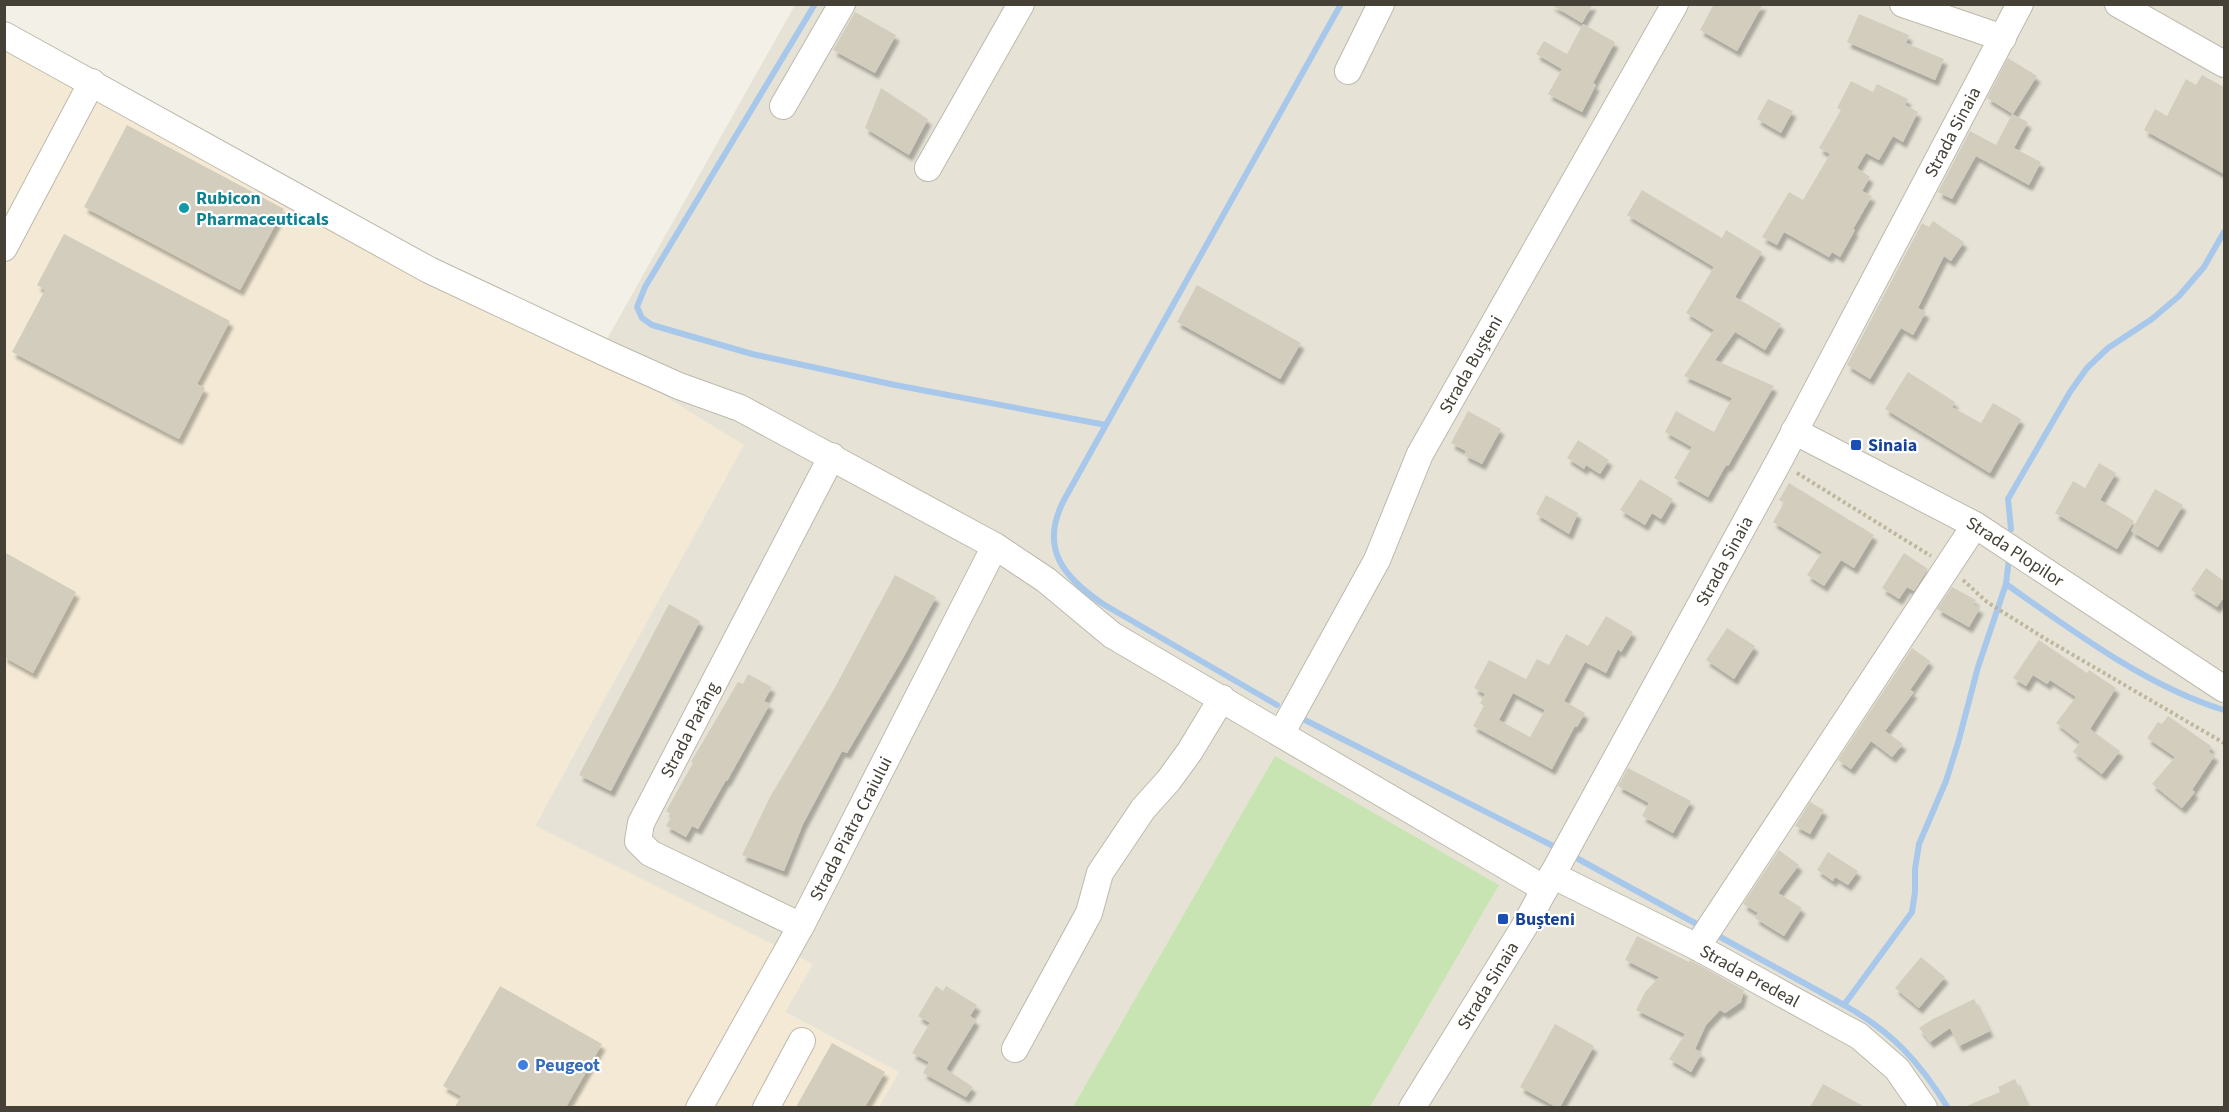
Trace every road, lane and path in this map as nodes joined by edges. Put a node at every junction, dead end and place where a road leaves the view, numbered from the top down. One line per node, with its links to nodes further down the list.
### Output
1 (842, 4): 13 (street)
2 (1021, 4): 14 (street)
3 (1381, 4): 11 (street)
4 (1675, 4): 24 (street, Strada Bușteni)
5 (1903, 4): 9 (street)
6 (2020, 4): 9 (street, Strada Sinaia)
7 (2118, 4): 10 (street)
8 (4, 34): 12 (street, Strada Predeal)
9 (2003, 38): 16 (street, Strada Sinaia)
10 (2224, 64)
11 (1348, 71)
12 (92, 82): 15 (street); 17 (street, Strada Predeal)
13 (783, 106)
14 (928, 168)
15 (4, 248)
16 (1794, 431): 18 (street, Strada Sinaia); 19 (street, Strada Plopilor)
17 (832, 456): 20 (street, Strada Predeal); 27 (street, Strada Parâng)
18 (1779, 461): 21 (path); 26 (street, Strada Sinaia)
19 (1975, 525): 21 (street); 22 (street, Strada Plopilor)
20 (995, 546): 23 (street, Strada Predeal); 27 (street, Strada Piatra Craiului)
21 (1947, 566): 25 (path); 28 (street)
22 (2224, 689)
23 (1222, 698): 24 (street, Strada Predeal); 30 (street)
24 (1281, 734): 26 (street, Strada Predeal)
25 (2224, 743)
26 (1557, 866): 28 (street, Strada Predeal); 33 (street, Strada Sinaia)
27 (801, 926): 31 (street, Strada Piatra Craiului)
28 (1699, 944): 34 (street, Strada Predeal)
29 (802, 1041): 32 (street)
30 (1015, 1049)
31 (699, 1107)
32 (766, 1107)
33 (1415, 1107)
34 (1924, 1107)

